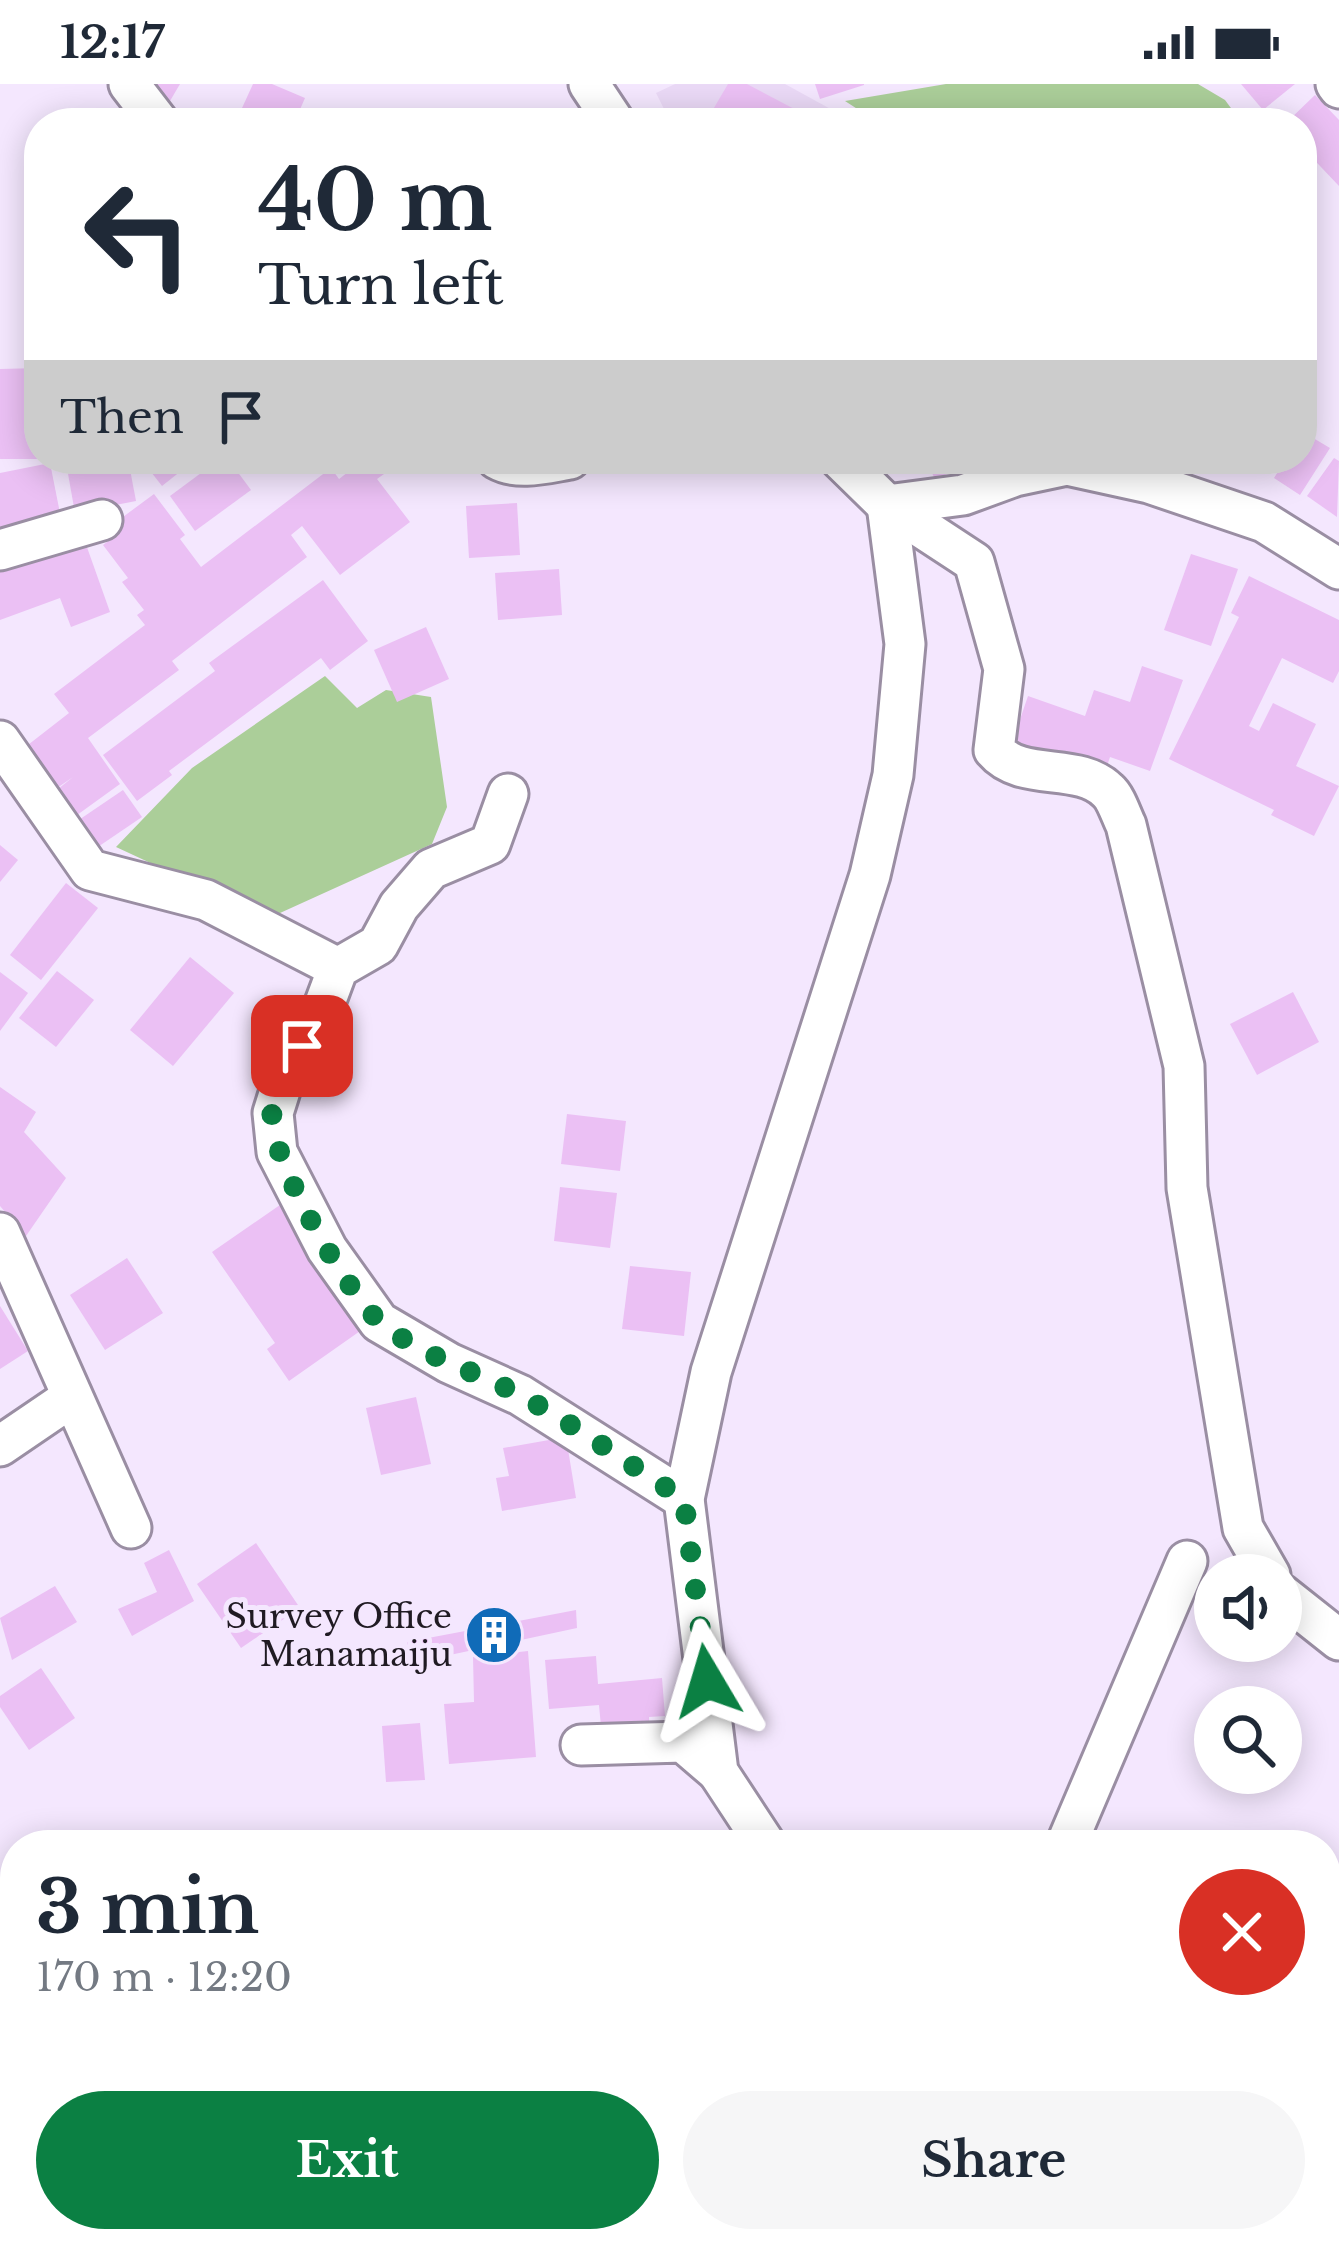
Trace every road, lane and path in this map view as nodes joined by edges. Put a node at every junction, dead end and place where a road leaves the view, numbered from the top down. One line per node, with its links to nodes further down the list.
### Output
1 (129, 84): 2 (street)
2 (147, 108)
3 (855, 474): 6 (street)
4 (1024, 474): 6 (street)
5 (1108, 474): 9 (street)
6 (887, 506): 16 (street); 18 (street)
7 (102, 520): 8 (street)
8 (0, 550)
9 (1339, 569)
10 (0, 741): 12 (street)
11 (508, 794): 12 (street)
12 (338, 968): 16 (street)
13 (0, 1233): 14 (street)
14 (72, 1396): 15 (street); 17 (street)
15 (0, 1446)
16 (684, 1499): 23 (street)
17 (131, 1528)
18 (1258, 1554)
19 (1187, 1561): 25 (street)
20 (1302, 1611): 21 (street)
21 (1339, 1640)
22 (581, 1745): 23 (street)
23 (718, 1772): 24 (street)
24 (756, 1830)
25 (1072, 1830)

